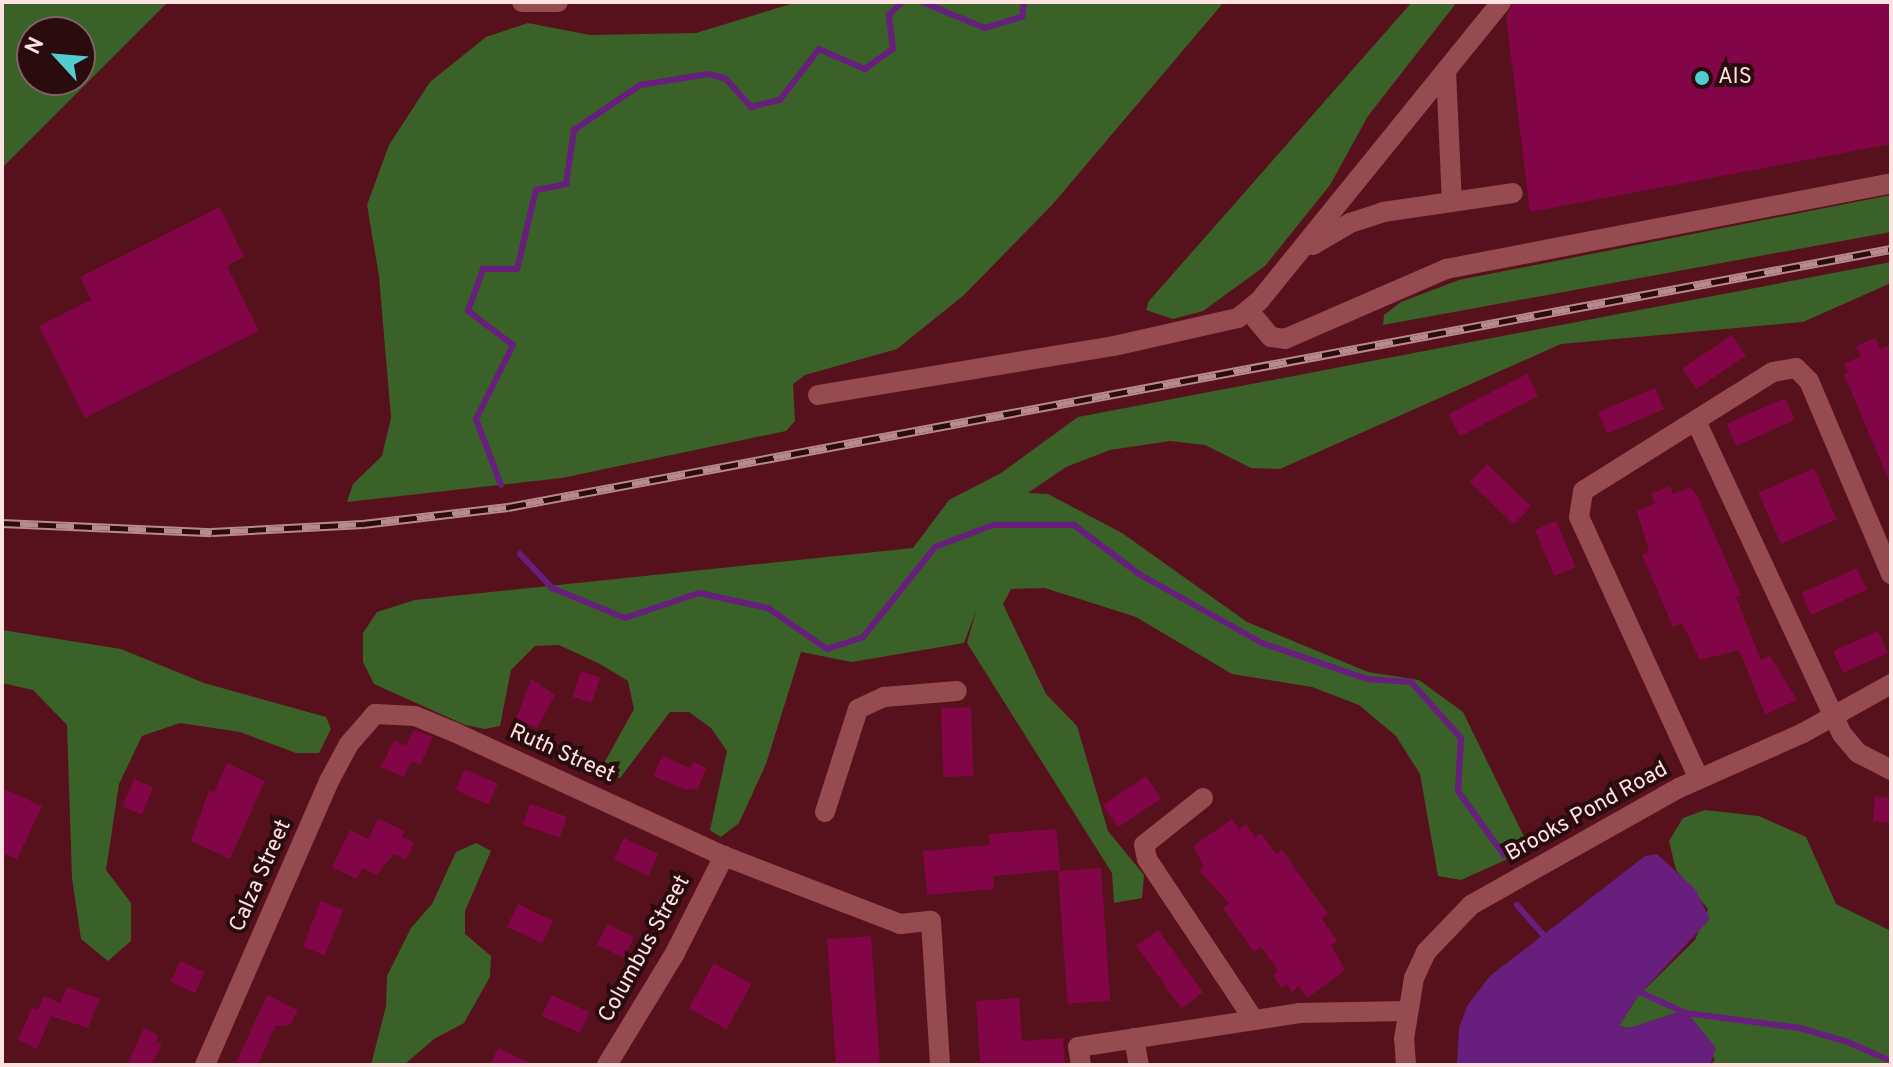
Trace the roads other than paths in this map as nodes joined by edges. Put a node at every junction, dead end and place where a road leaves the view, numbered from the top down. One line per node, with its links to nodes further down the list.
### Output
1 (522, 2): 2 (street)
2 (558, 2)
3 (1501, 2): 4 (street)
4 (1446, 71): 7 (street); 8 (street)
5 (1891, 183): 9 (street)
6 (1513, 193): 7 (street)
7 (1452, 201): 8 (street)
8 (1299, 253): 9 (street)
9 (1249, 311): 10 (street)
10 (818, 395)
11 (1696, 421): 12 (street); 16 (street); 18 (street)
12 (1891, 574)
13 (1891, 684): 16 (street, Brooks Pond Road)
14 (957, 691): 20 (street)
15 (375, 714): 21 (street, Ruth Street); 25 (street, Calza Street)
16 (1834, 718): 17 (street); 18 (street, Brooks Pond Road)
17 (1891, 770)
18 (1699, 779): 22 (street, Brooks Pond Road)
19 (1203, 798): 23 (street)
20 (825, 812)
21 (724, 856): 26 (street, Columbus Street); 27 (street, Ruth Street)
22 (1407, 1011): 23 (street); 30 (street, Brooks Pond Road)
23 (1254, 1020): 24 (street)
24 (1134, 1038): 28 (street); 29 (street)
25 (205, 1065)
26 (607, 1065)
27 (940, 1065)
28 (1081, 1065)
29 (1139, 1065)
30 (1406, 1065)

